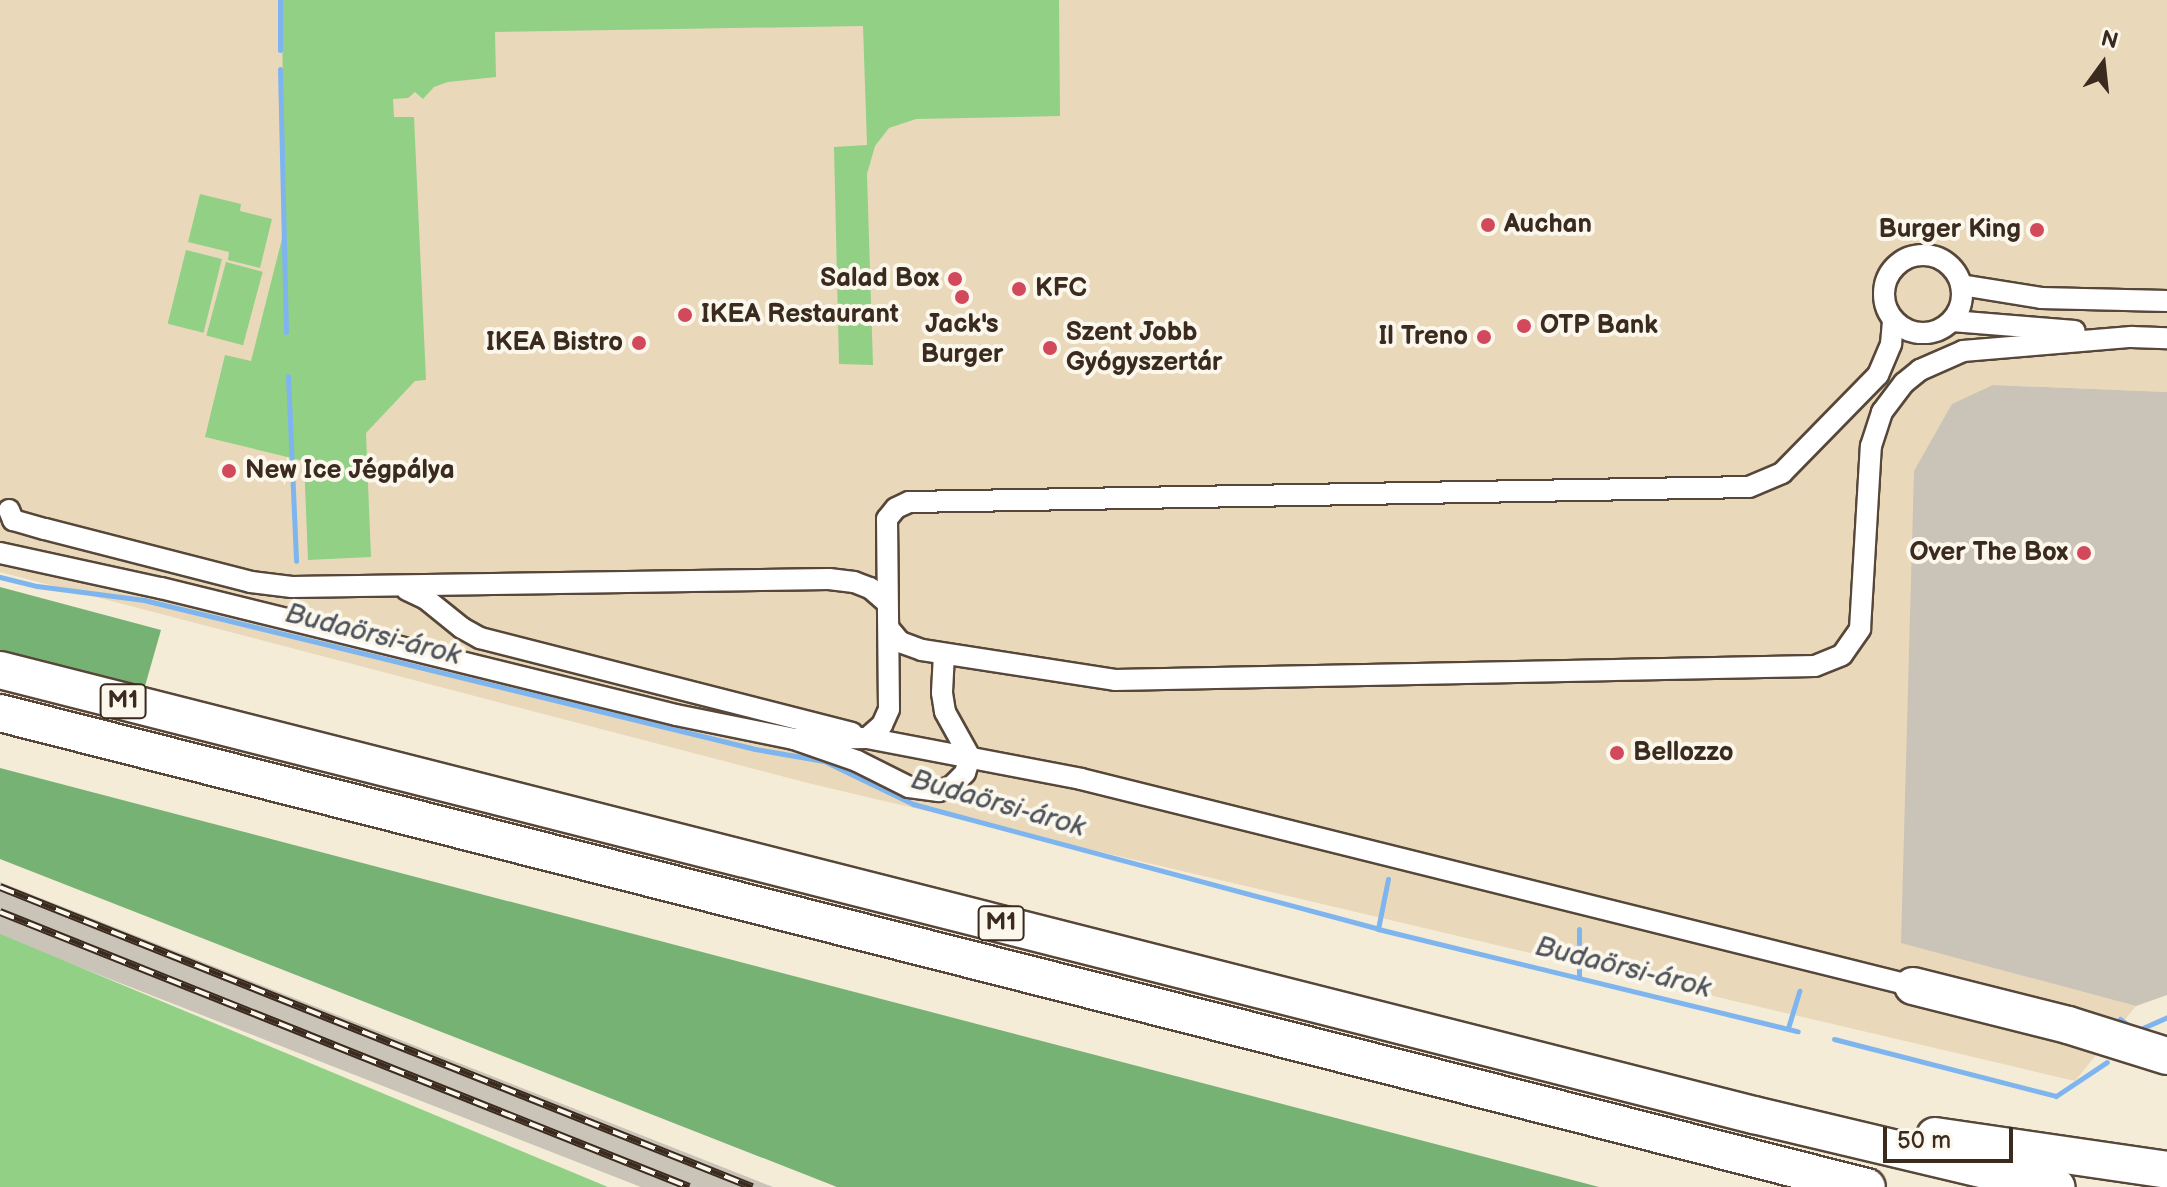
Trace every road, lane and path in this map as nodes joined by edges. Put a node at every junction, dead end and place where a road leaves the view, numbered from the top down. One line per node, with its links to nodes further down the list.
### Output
1 (1961, 285): 2 (street); 3 (street); 4 (street)
2 (2167, 301)
3 (1893, 320): 4 (street); 9 (street)
4 (1952, 321): 5 (street)
5 (2131, 337): 6 (street); 15 (street)
6 (2167, 338)
7 (9, 510): 11 (street)
8 (0, 553): 20 (street)
9 (886, 553): 10 (street); 12 (street)
10 (854, 582): 11 (street); 12 (street)
11 (402, 588): 19 (street)
12 (886, 602): 13 (street)
13 (890, 630): 14 (street); 19 (street)
14 (944, 654): 15 (street); 17 (street)
15 (984, 660): 17 (street)
16 (0, 670): 24 (highway, M1)
17 (942, 693): 21 (street)
18 (0, 713): 26 (highway, M1)
19 (867, 738): 20 (street); 21 (street)
20 (794, 739): 21 (street)
21 (970, 757): 22 (street)
22 (1913, 986): 23 (highway)
23 (2167, 1056)
24 (1754, 1115): 25 (highway); 27 (highway, M1)
25 (2167, 1170)
26 (1867, 1187)
27 (2057, 1187)

